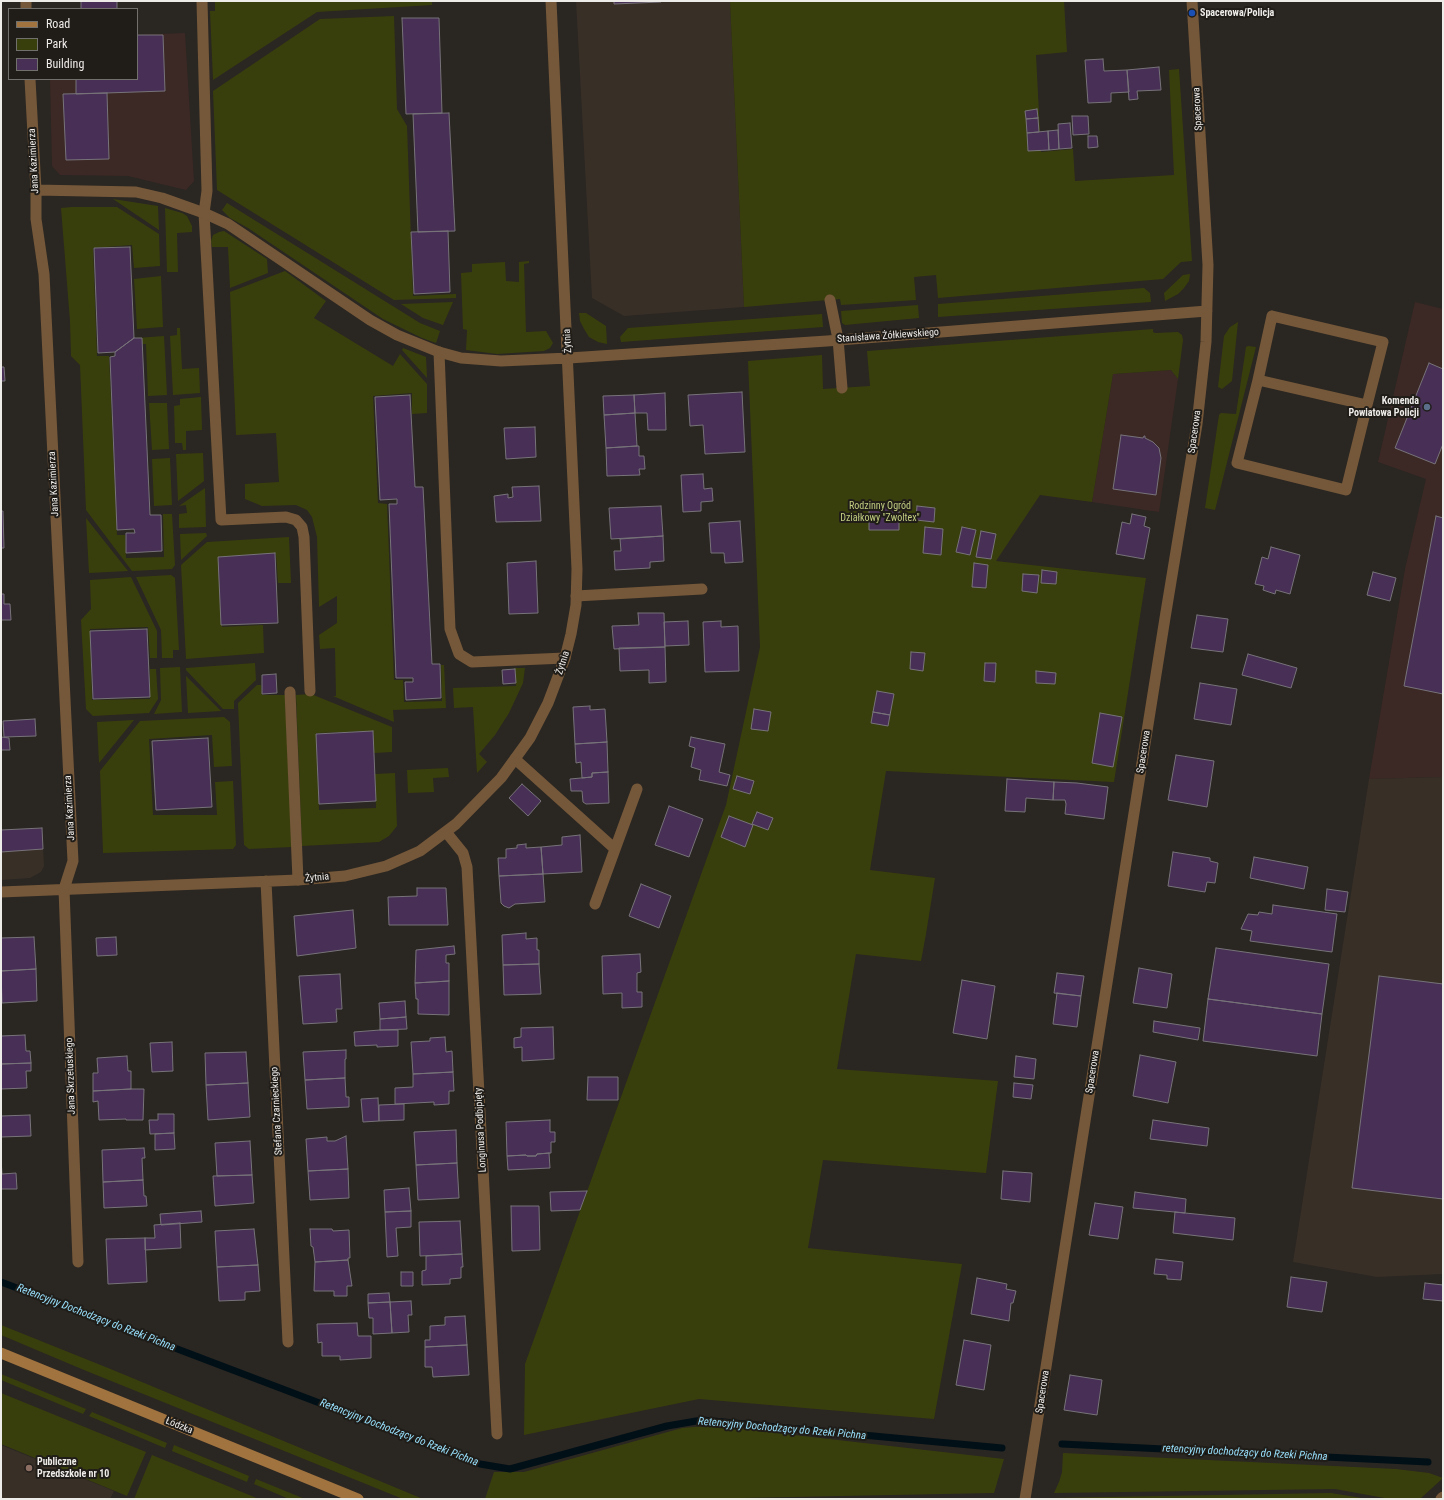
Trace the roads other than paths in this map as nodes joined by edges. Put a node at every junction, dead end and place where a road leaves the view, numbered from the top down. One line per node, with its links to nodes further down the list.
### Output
1 (202, 1): 6 (street)
2 (551, 1): 11 (street, Żytnia)
3 (1192, 1): 8 (street, Spacerowa)
4 (30, 80): 5 (street, Jana Kazimierza)
5 (36, 190): 6 (street, Stanisława Żółkiewskiego); 26 (street, Jana Kazimierza)
6 (204, 213): 10 (street, Stanisława Żółkiewskiego); 18 (street)
7 (830, 300): 9 (street)
8 (1207, 312): 9 (street, Stanisława Żółkiewskiego); 34 (street, Spacerowa)
9 (838, 339): 11 (street, Stanisława Żółkiewskiego); 13 (street)
10 (439, 352): 11 (street, Stanisława Żółkiewskiego); 17 (street)
11 (569, 358): 16 (street, Żytnia)
12 (1258, 380): 14 (street); 14 (street); 14 (street)
13 (842, 388)
14 (1367, 405)
15 (702, 589): 16 (street)
16 (576, 596): 17 (street, Żytnia)
17 (565, 658): 20 (street, Żytnia)
18 (310, 691)
19 (290, 692): 24 (street)
20 (514, 760): 22 (street, Żytnia); 23 (street)
21 (637, 789): 23 (street)
22 (446, 832): 24 (street, Żytnia); 32 (street, Longinusa Podbipięty)
23 (615, 849): 28 (street)
24 (298, 880): 25 (street, Żytnia)
25 (266, 881): 26 (street, Żytnia); 30 (street, Stefana Czarnieckiego)
26 (64, 889): 27 (street, Żytnia); 29 (street, Jana Skrzetuskiego)
27 (1, 892)
28 (595, 904)
29 (78, 1262)
30 (288, 1342)
31 (1, 1353): 33 (main road, Łódzka)
32 (497, 1434)
33 (358, 1499)
34 (1026, 1499)

